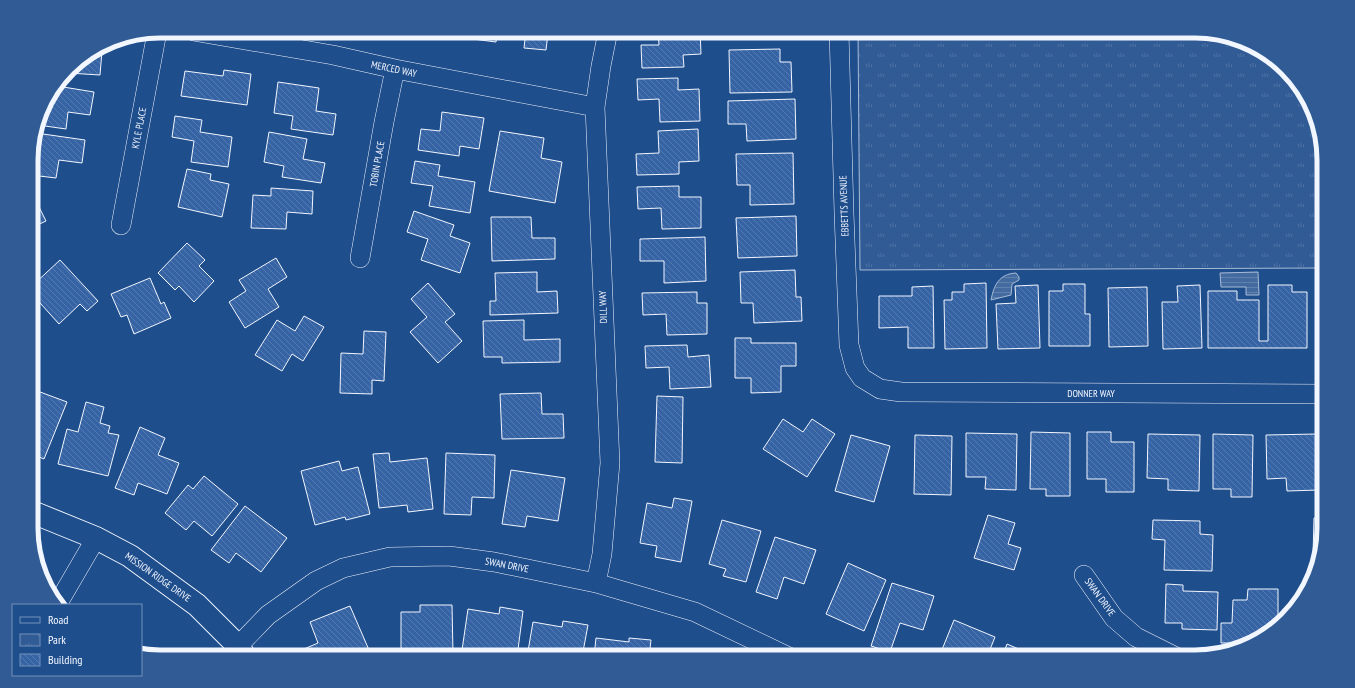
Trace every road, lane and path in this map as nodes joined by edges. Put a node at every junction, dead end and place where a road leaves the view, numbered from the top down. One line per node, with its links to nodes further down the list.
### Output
1 (156, 38): 7 (street, KYLE PLACE)
2 (234, 38): 5 (street, MERCED WAY)
3 (607, 38): 6 (street, DILL WAY)
4 (839, 38): 9 (street, EBBETTS AVENUE)
5 (396, 69): 6 (street, MERCED WAY); 8 (street, TOBIN PLACE)
6 (595, 107): 14 (street, DILL WAY)
7 (121, 225)
8 (360, 258)
9 (862, 378): 10 (street, DONNER WAY)
10 (1317, 394)
11 (38, 514): 12 (street, MISSION RIDGE DRIVE)
12 (96, 538): 15 (street); 16 (street, MISSION RIDGE DRIVE)
13 (1084, 575): 19 (street, SWAN DRIVE)
14 (596, 583): 17 (street, SWAN DRIVE); 18 (street, SWAN DRIVE)
15 (61, 599)
16 (239, 650)
17 (242, 650)
18 (774, 650)
19 (1162, 650)

